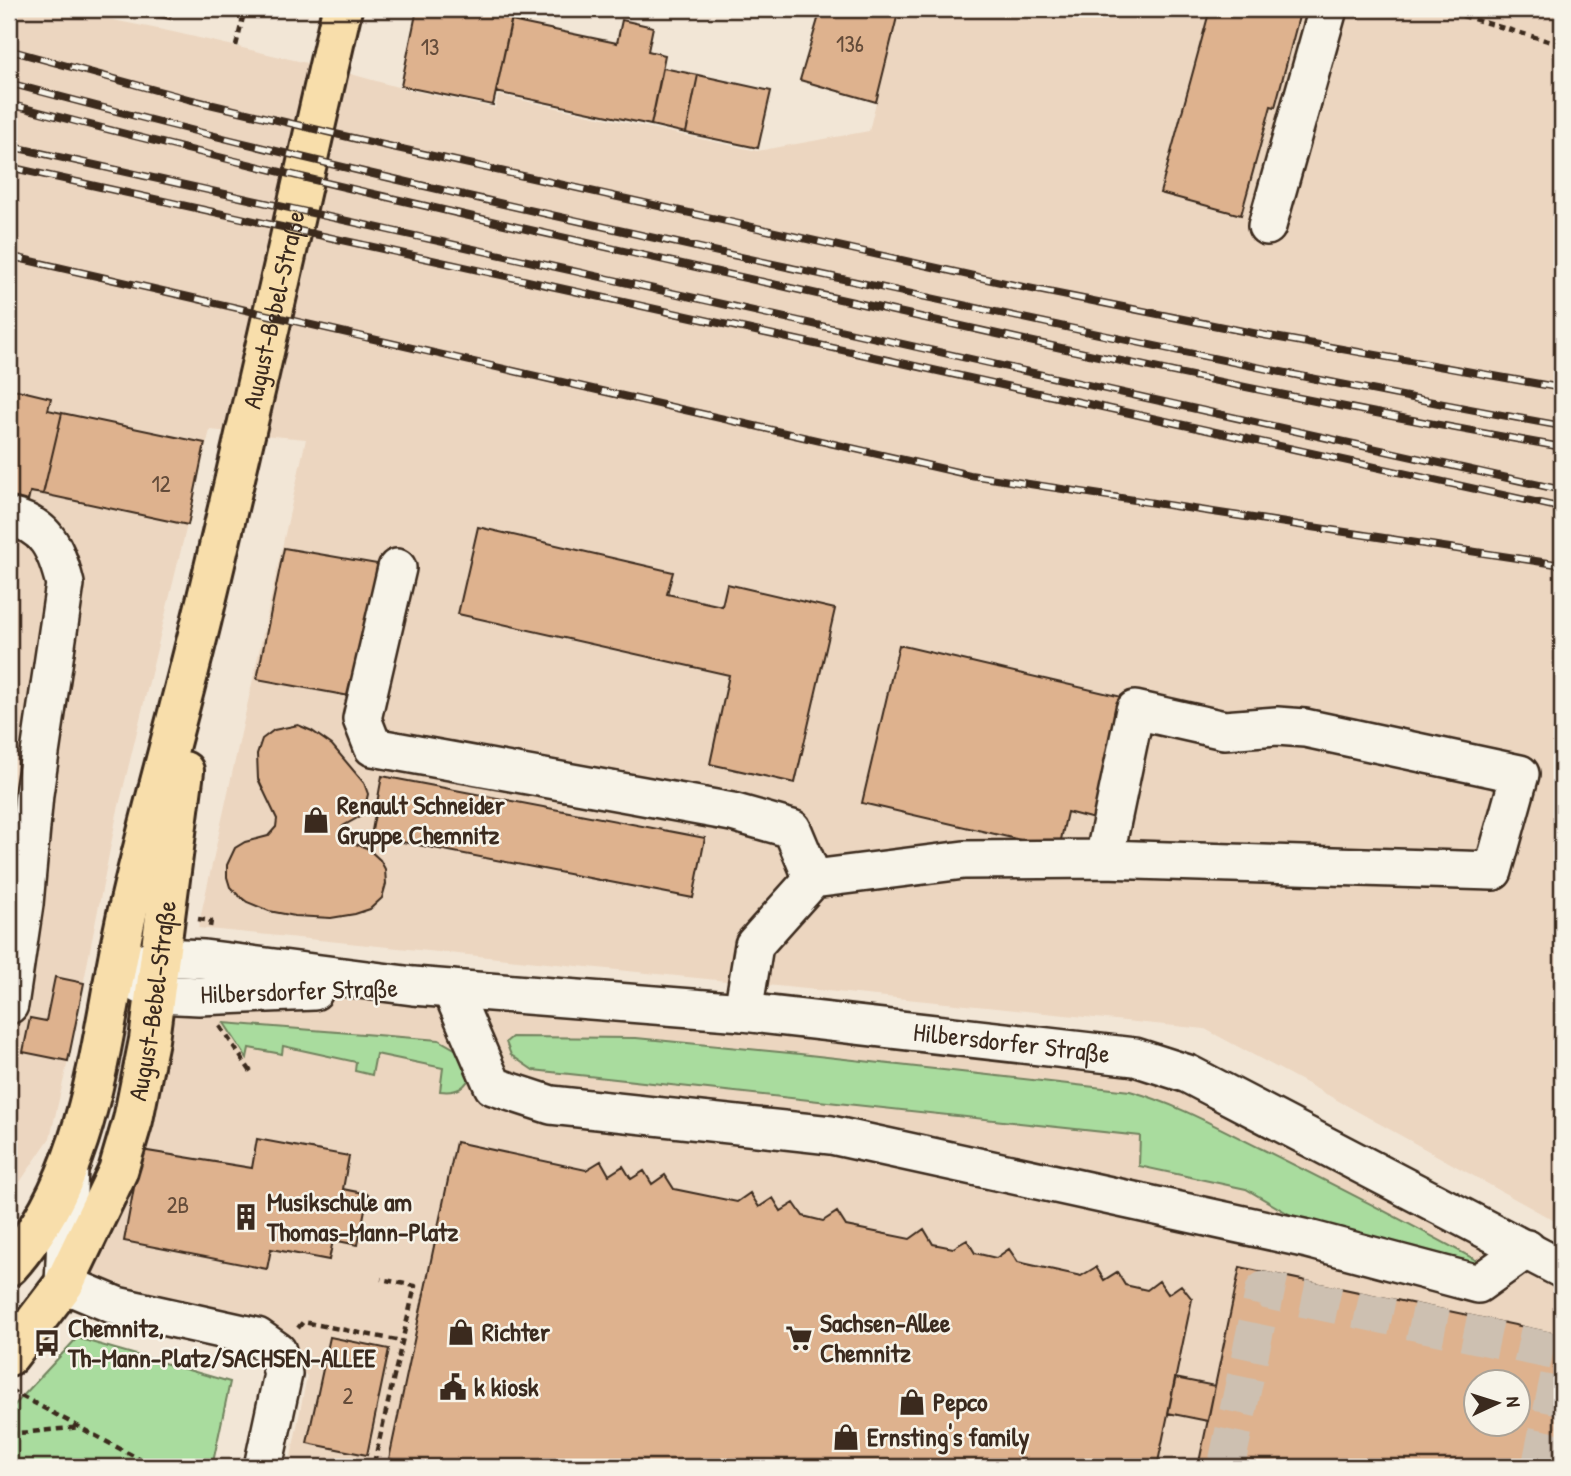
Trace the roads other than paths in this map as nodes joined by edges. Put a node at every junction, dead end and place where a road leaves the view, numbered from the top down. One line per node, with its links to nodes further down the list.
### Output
1 (342, 9): 6 (main road, August-Bebel-Straße)
2 (1328, 9): 3 (street)
3 (1267, 226)
4 (9, 517): 12 (street)
5 (397, 568): 8 (street)
6 (204, 612): 9 (main road, August-Bebel-Straße); 10 (main road, August-Bebel-Straße)
7 (1104, 859): 7 (street); 8 (street)
8 (813, 879): 13 (street)
9 (115, 971): 10 (street, Hilbersdorfer Straße); 14 (main road, August-Bebel-Straße)
10 (159, 975): 11 (street, Hilbersdorfer Straße); 18 (main road, August-Bebel-Straße)
11 (451, 989): 13 (street, Hilbersdorfer Straße); 15 (street)
12 (9, 1005)
13 (743, 1012): 15 (street, Hilbersdorfer Straße)
14 (69, 1168): 16 (main road, August-Bebel-Straße); 18 (street)
15 (1527, 1250): 17 (street, Hilbersdorfer Straße)
16 (11, 1258)
17 (1562, 1269)
18 (64, 1284): 19 (main road, August-Bebel-Straße); 20 (street)
19 (9, 1356)
20 (263, 1467)

